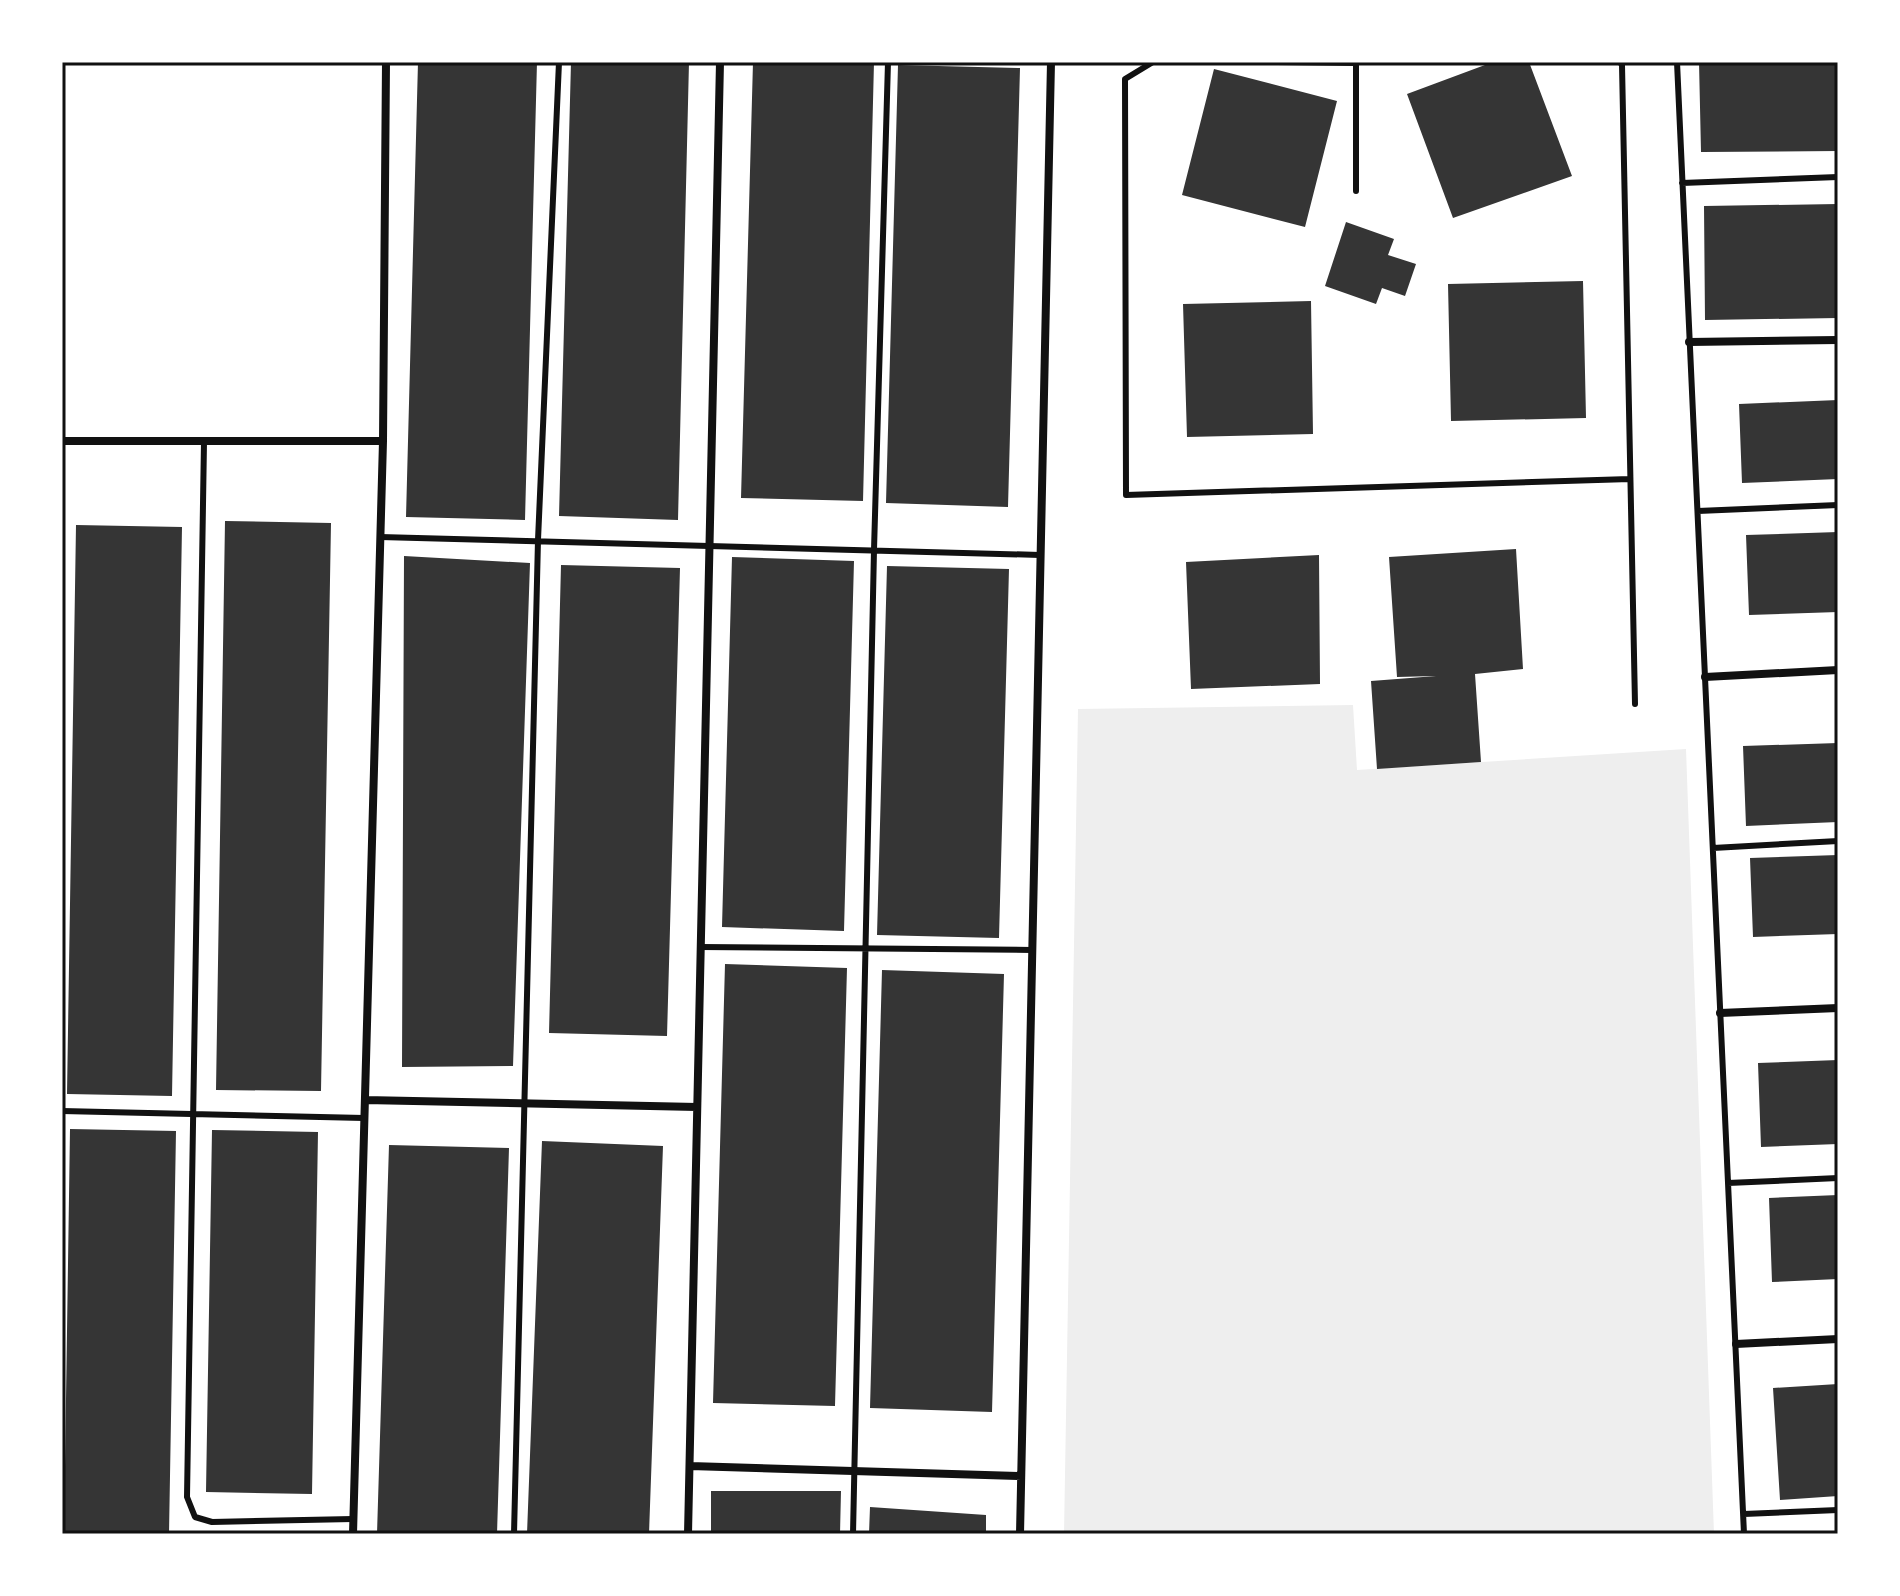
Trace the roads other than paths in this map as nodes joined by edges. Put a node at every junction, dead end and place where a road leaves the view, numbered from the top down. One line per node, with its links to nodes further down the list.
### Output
1 (386, 62): 17 (street)
2 (559, 62): 23 (lane)
3 (720, 62): 24 (street)
4 (888, 62): 25 (lane)
5 (1051, 62): 26 (street)
6 (1153, 62): 19 (lane)
7 (1277, 62): 10 (lane)
8 (1620, 62): 19 (lane)
9 (1677, 62): 12 (lane)
10 (1356, 63): 13 (lane)
11 (1838, 177): 12 (lane)
12 (1682, 183): 15 (lane)
13 (1356, 191)
14 (1838, 340): 15 (street)
15 (1689, 342): 21 (lane)
16 (62, 441): 18 (street)
17 (383, 441): 18 (street); 22 (street)
18 (204, 442): 41 (lane)
19 (1630, 479): 29 (lane)
20 (1838, 505): 21 (lane)
21 (1698, 511): 28 (lane)
22 (380, 537): 23 (lane); 37 (street)
23 (538, 540): 24 (lane); 38 (lane)
24 (709, 545): 25 (lane); 32 (street)
25 (874, 550): 26 (lane); 33 (lane)
26 (1040, 555): 34 (street)
27 (1838, 670): 28 (street)
28 (1705, 677): 31 (lane)
29 (1635, 704)
30 (1838, 841): 31 (lane)
31 (1713, 848): 36 (lane)
32 (700, 947): 33 (lane); 39 (street)
33 (865, 950): 34 (lane); 48 (lane)
34 (1032, 950): 49 (street)
35 (1838, 1008): 36 (street)
36 (1720, 1013): 44 (lane)
37 (365, 1100): 38 (street); 42 (street)
38 (523, 1103): 39 (street); 54 (lane)
39 (697, 1107): 47 (street)
40 (62, 1111): 41 (lane)
41 (194, 1114): 42 (lane); 52 (lane)
42 (364, 1118): 52 (street)
43 (1838, 1178): 44 (lane)
44 (1728, 1183): 46 (lane)
45 (1838, 1339): 46 (street)
46 (1736, 1344): 51 (lane)
47 (690, 1466): 48 (street); 55 (street)
48 (855, 1471): 49 (street); 56 (lane)
49 (1021, 1476): 57 (street)
50 (1838, 1510): 51 (lane)
51 (1744, 1514): 58 (lane)
52 (353, 1519): 53 (street)
53 (353, 1534)
54 (514, 1534)
55 (688, 1534)
56 (853, 1534)
57 (1020, 1534)
58 (1744, 1534)

